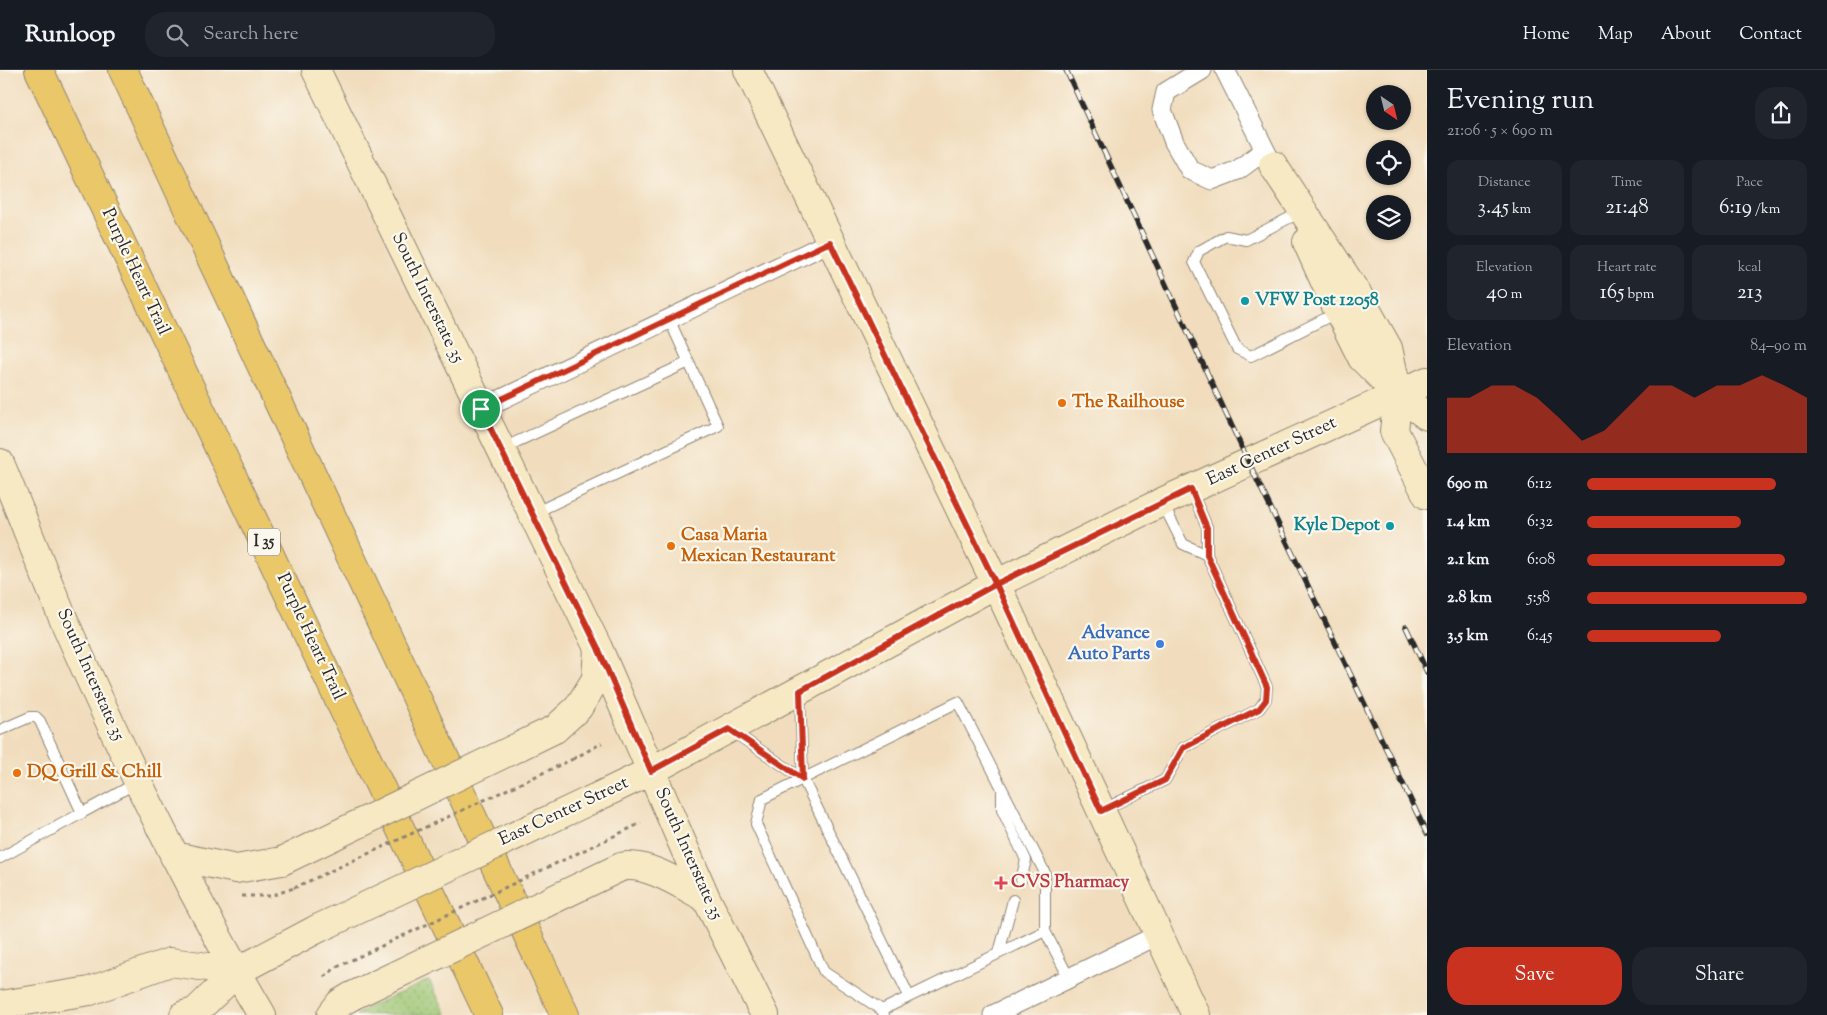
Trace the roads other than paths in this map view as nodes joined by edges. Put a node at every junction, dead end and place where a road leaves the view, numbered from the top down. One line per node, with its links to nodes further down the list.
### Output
1 (123, 70): 52 (highway)
2 (316, 70): 15 (main road, South Interstate 35)
3 (748, 70): 9 (main road)
4 (1202, 70): 7 (street)
5 (1225, 70): 7 (street)
6 (40, 71): 51 (highway, Purple Heart Trail / I 35)
7 (1269, 158): 8 (main road); 10 (main road)
8 (1295, 215): 10 (main road); 10 (lane)
9 (830, 242): 11 (street); 24 (main road)
10 (1350, 306): 14 (main road)
11 (668, 319): 12 (lane); 15 (street)
12 (688, 362): 17 (lane); 22 (lane)
13 (1427, 381): 14 (main road, East Center Street)
14 (1398, 394): 16 (main road); 19 (main road, East Center Street); 20 (main road)
15 (481, 409): 17 (main road, South Interstate 35)
16 (1427, 416)
17 (500, 450): 22 (main road, South Interstate 35)
18 (0, 463): 31 (main road, South Interstate 35)
19 (1191, 489): 21 (main road, East Center Street); 23 (lane)
20 (1427, 495)
21 (1162, 502): 23 (lane); 24 (main road, East Center Street)
22 (531, 514): 25 (main road, South Interstate 35)
23 (1207, 555): 33 (lane)
24 (996, 584): 26 (main road, East Center Street); 33 (main road)
25 (598, 648): 29 (main road, South Interstate 35); 35 (main road, bridge)
26 (800, 691): 27 (main road, East Center Street); 30 (lane)
27 (729, 729): 29 (main road, East Center Street); 30 (lane)
28 (0, 730): 34 (lane)
29 (651, 771): 38 (main road, South Interstate 35); 43 (main road, East Center Street, bridge)
30 (803, 779): 32 (lane); 45 (lane); 47 (lane)
31 (138, 782): 34 (lane); 35 (main road, South Interstate 35)
32 (1002, 788): 37 (lane); 40 (lane)
33 (1101, 811): 41 (main road)
34 (82, 813): 36 (lane)
35 (174, 856): 43 (main road, South Interstate 35)
36 (0, 858)
37 (1021, 880)
38 (706, 898): 50 (main road, bridge); 53 (main road, South Interstate 35)
39 (1014, 900): 42 (lane)
40 (1045, 931): 42 (lane); 44 (lane)
41 (1158, 935): 44 (street); 55 (main road)
42 (999, 953): 45 (lane)
43 (238, 971): 46 (main road); 48 (main road, East Center Street); 49 (main road, South Interstate 35)
44 (1070, 978): 54 (street)
45 (909, 996): 47 (lane)
46 (1, 1002)
47 (883, 1013)
48 (184, 1015)
49 (262, 1015)
50 (331, 1015)
51 (489, 1015)
52 (565, 1015)
53 (765, 1015)
54 (993, 1015)
55 (1196, 1015)

